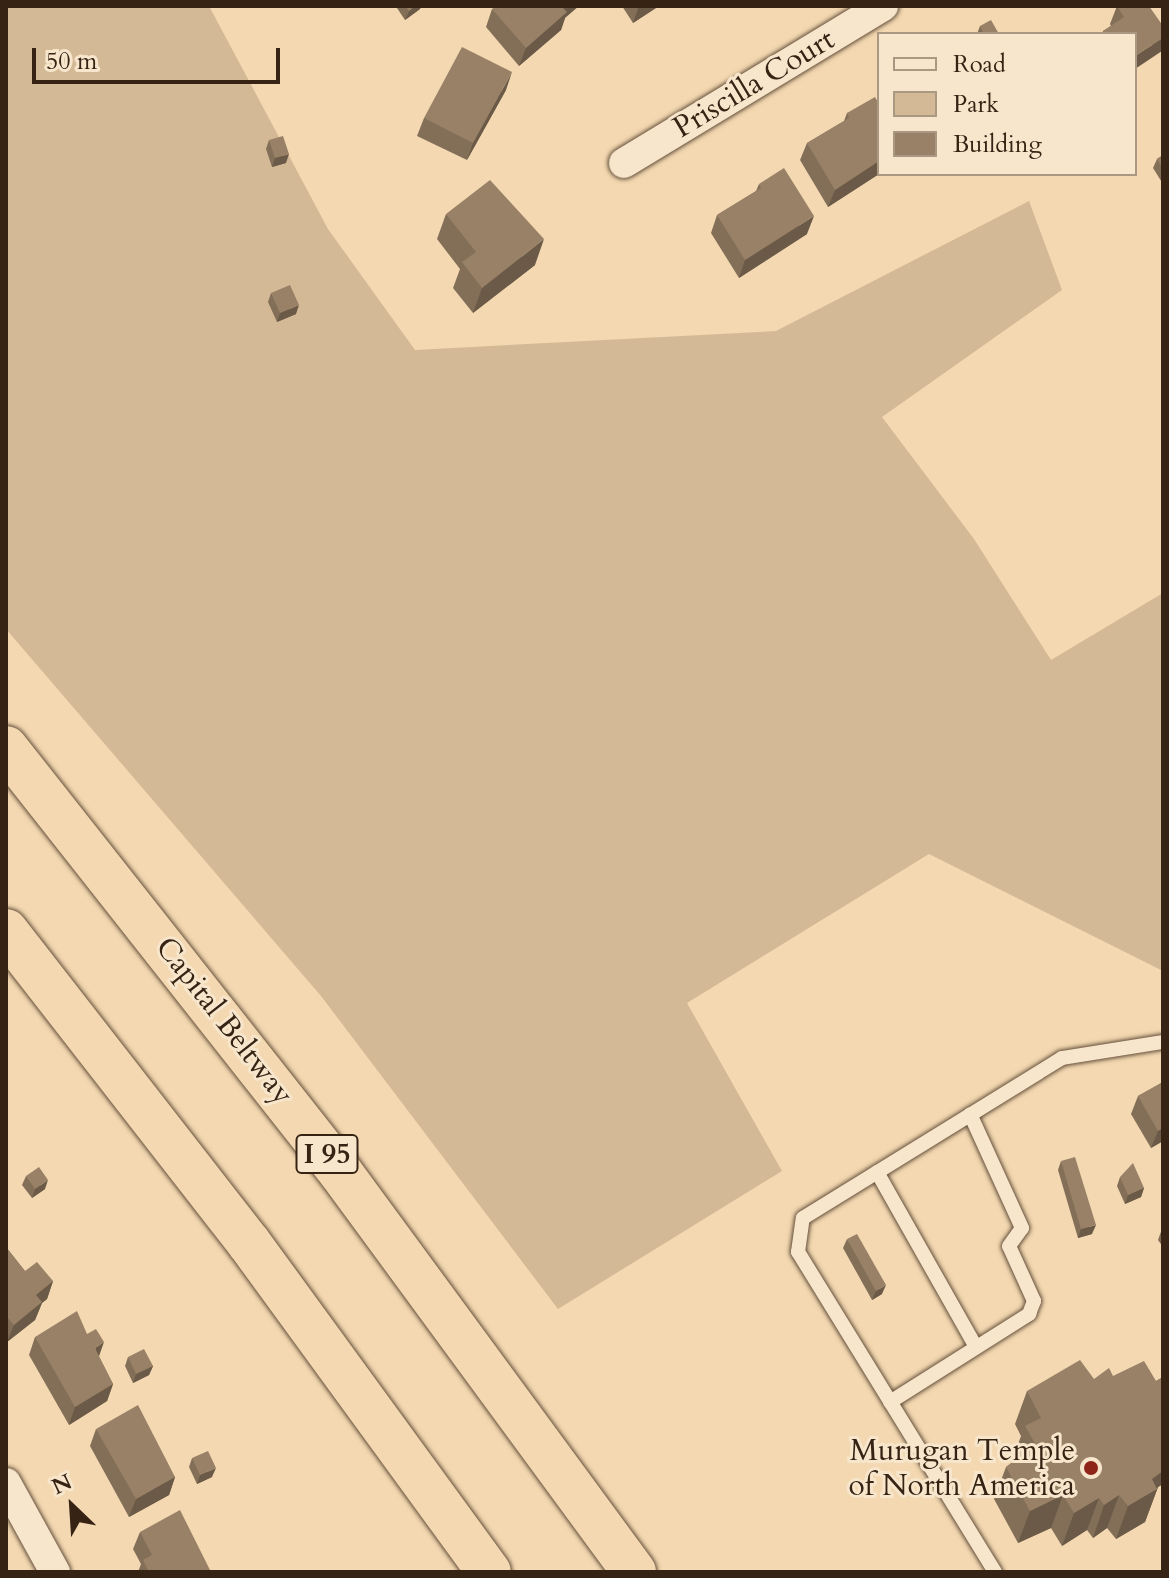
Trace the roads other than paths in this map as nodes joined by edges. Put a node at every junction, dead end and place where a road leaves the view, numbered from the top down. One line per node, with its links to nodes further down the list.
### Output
1 (883, 6): 2 (street, Priscilla Court)
2 (624, 163)
3 (6, 748): 13 (highway, Capital Beltway / I 95)
4 (6, 931): 12 (highway)
5 (1163, 1042): 6 (lane)
6 (970, 1114): 7 (lane); 8 (lane)
7 (877, 1172): 8 (lane); 9 (lane)
8 (976, 1347): 9 (lane)
9 (890, 1402): 14 (lane)
10 (6, 1483): 11 (street)
11 (55, 1572)
12 (489, 1572)
13 (634, 1572)
14 (995, 1572)

